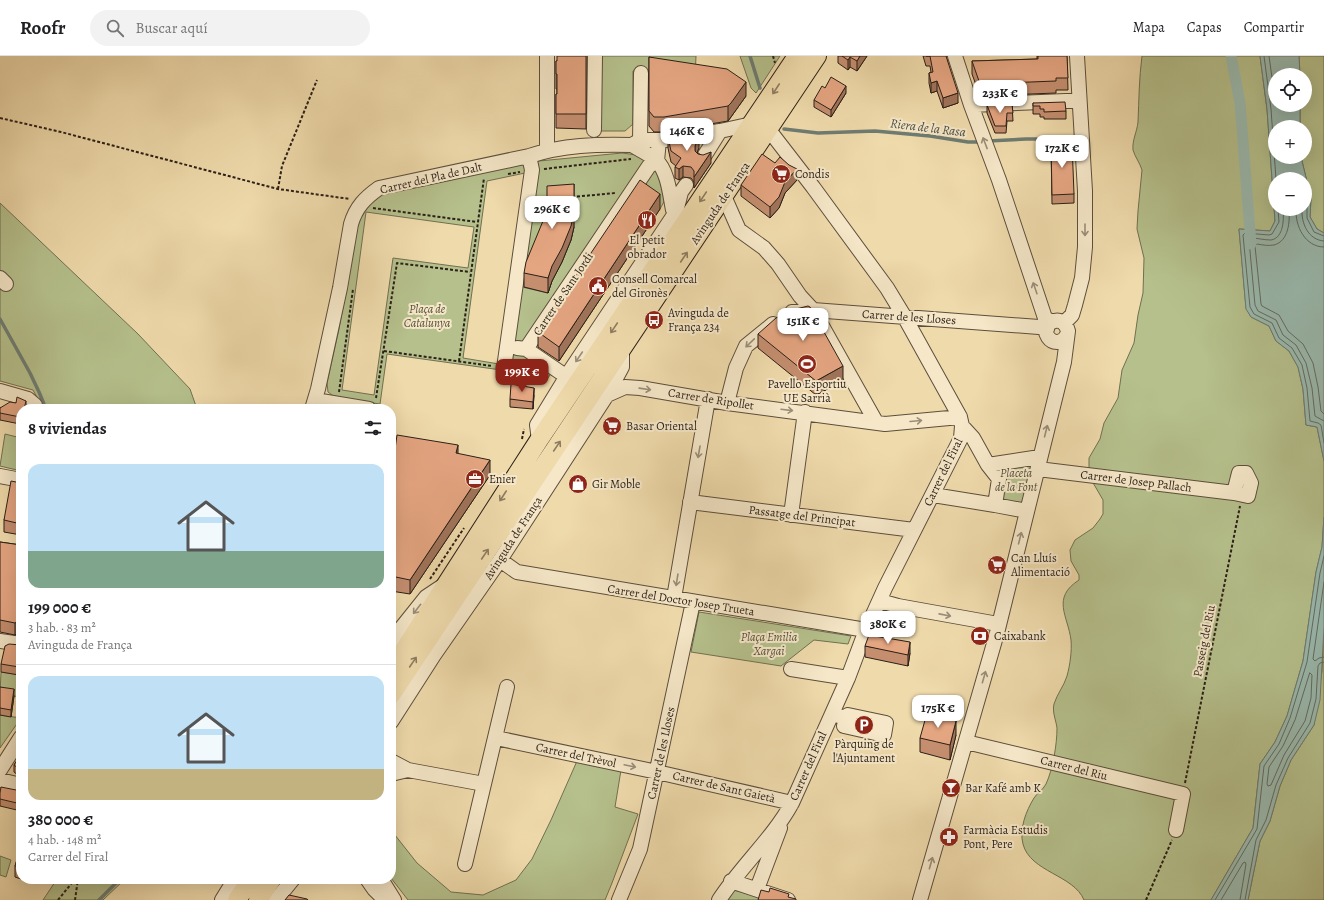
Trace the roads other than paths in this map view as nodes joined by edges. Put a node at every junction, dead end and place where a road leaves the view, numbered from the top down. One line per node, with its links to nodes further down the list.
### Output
1 (797, 56): 11 (main road, Avinguda de França, one-way to 11)
2 (817, 56): 13 (main road, Avinguda de França)
3 (955, 56): 10 (street)
4 (1077, 56): 9 (street)
5 (550, 57): 16 (street)
6 (580, 57): 7 (street)
7 (596, 57): 12 (street)
8 (641, 73): 15 (street)
9 (1080, 101): 10 (street); 26 (street, one-way to 26)
10 (971, 105): 26 (street, one-way to 10)
11 (752, 124): 14 (street); 21 (main road, Avinguda de França, one-way to 21)
12 (594, 130)
13 (769, 130): 20 (main road, Avinguda de França); 25 (street)
14 (720, 131): 17 (street); 19 (street)
15 (636, 143): 16 (street, Carrer del Pla de Dalt); 17 (street); 17 (street)
16 (547, 150): 18 (street, Carrer del Pla de Dalt)
17 (658, 151): 21 (street); 21 (street); 28 (street, Carrer de Sant Jordi)
18 (529, 156): 27 (street); 38 (street, Carrer del Pla de Dalt)
19 (703, 158)
20 (724, 196): 24 (street); 29 (main road, Avinguda de França, one-way to 20)
21 (679, 220): 22 (main road, Avinguda de França); 23 (street, Avinguda de França)
22 (636, 296): 23 (street); 43 (main road, Avinguda de França, one-way to 43)
23 (617, 302): 31 (street, Avinguda de França, one-way to 31)
24 (813, 310): 25 (street, Carrer de les Lloses); 35 (street, Carrer de les Lloses, one-way to 35); 41 (street)
25 (904, 316): 26 (street, Carrer de les Lloses); 42 (street)
26 (1057, 327): 44 (street, one-way to 26)
27 (507, 346): 28 (street); 30 (street)
28 (526, 349): 31 (street)
29 (622, 349): 33 (street, Avinguda de França); 69 (main road, Avinguda de França, one-way to 29)
30 (504, 368)
31 (567, 377): 43 (street, Avinguda de França)
32 (3, 395): 37 (street)
33 (607, 395): 34 (street, Carrer de Ripollet, one-way to 34); 55 (street, Avinguda de França)
34 (708, 399): 35 (street, Carrer de Ripollet); 50 (street, one-way to 50)
35 (727, 402): 40 (street, Carrer de Ripollet, one-way to 40)
36 (369, 403): 39 (street)
37 (34, 404)
38 (313, 404)
39 (341, 404)
40 (805, 412): 41 (street, Carrer de Ripollet); 53 (street)
41 (876, 422): 42 (street, Carrer de Ripollet, one-way to 42)
42 (961, 422): 45 (street); 49 (street, Carrer del Firal)
43 (539, 440): 56 (main road, Avinguda de França, one-way to 56)
44 (1039, 463): 45 (street); 48 (street, Carrer de Josep Pallach); 52 (street)
45 (988, 465): 51 (street)
46 (0, 476): 47 (street)
47 (16, 479)
48 (1234, 492)
49 (932, 495): 51 (street); 54 (street, Carrer del Firal)
50 (690, 502): 53 (street, Passatge del Principat); 57 (street, one-way to 57)
51 (995, 505): 52 (street)
52 (1027, 511): 60 (street, one-way to 52)
53 (791, 515): 54 (street, Passatge del Principat)
54 (914, 530): 58 (street, Carrer del Firal)
55 (500, 560): 57 (street, Carrer del Doctor Josep Trueta); 70 (street, Avinguda de França)
56 (446, 584): 62 (street, Avinguda de França, one-way to 62); 65 (main road, Avinguda de França)
57 (674, 598): 59 (street, Carrer del Doctor Josep Trueta)
58 (880, 601): 60 (street, one-way to 60); 61 (street, Carrer del Firal)
59 (693, 602): 61 (street, Carrer del Doctor Josep Trueta); 79 (street, Carrer de les Lloses)
60 (998, 624): 74 (street, one-way to 60)
61 (866, 630): 67 (street, Carrer del Firal)
62 (396, 636)
63 (0, 643): 64 (street)
64 (16, 644)
65 (396, 662)
66 (791, 669): 67 (street)
67 (848, 678): 71 (street, Carrer del Firal)
68 (507, 686): 73 (street)
69 (396, 688)
70 (396, 714)
71 (832, 714): 72 (street); 84 (street, Carrer del Firal)
72 (846, 718)
73 (496, 738): 79 (street, Carrer del Trèvol, one-way to 79); 82 (street)
74 (966, 742): 86 (street, Carrer del Riu); 106 (street, one-way to 74)
75 (16, 745): 77 (street)
76 (396, 764): 78 (street)
77 (0, 770)
78 (408, 770): 80 (street); 82 (street)
79 (656, 772): 84 (street, Carrer de Sant Gaietà); 103 (street, Carrer de les Lloses)
80 (396, 773)
81 (0, 780): 83 (street)
82 (484, 784): 87 (street)
83 (16, 785)
84 (792, 803): 85 (street, Carrer del Firal)
85 (784, 818): 88 (street, Carrer del Firal); 96 (street, Carrer del Firal)
86 (1176, 830)
87 (465, 864)
88 (731, 881): 96 (street); 104 (street, Carrer del Firal)
89 (232, 884): 98 (street)
90 (248, 884): 99 (main road)
91 (269, 884): 100 (main road)
92 (279, 884): 97 (street)
93 (289, 884): 97 (street)
94 (370, 884): 101 (street)
95 (385, 884): 102 (street)
96 (757, 889): 105 (street)
97 (277, 899)
98 (222, 900)
99 (237, 900)
100 (258, 900)
101 (385, 900)
102 (394, 900)
103 (619, 900)
104 (719, 900)
105 (788, 900)
106 (920, 900)

